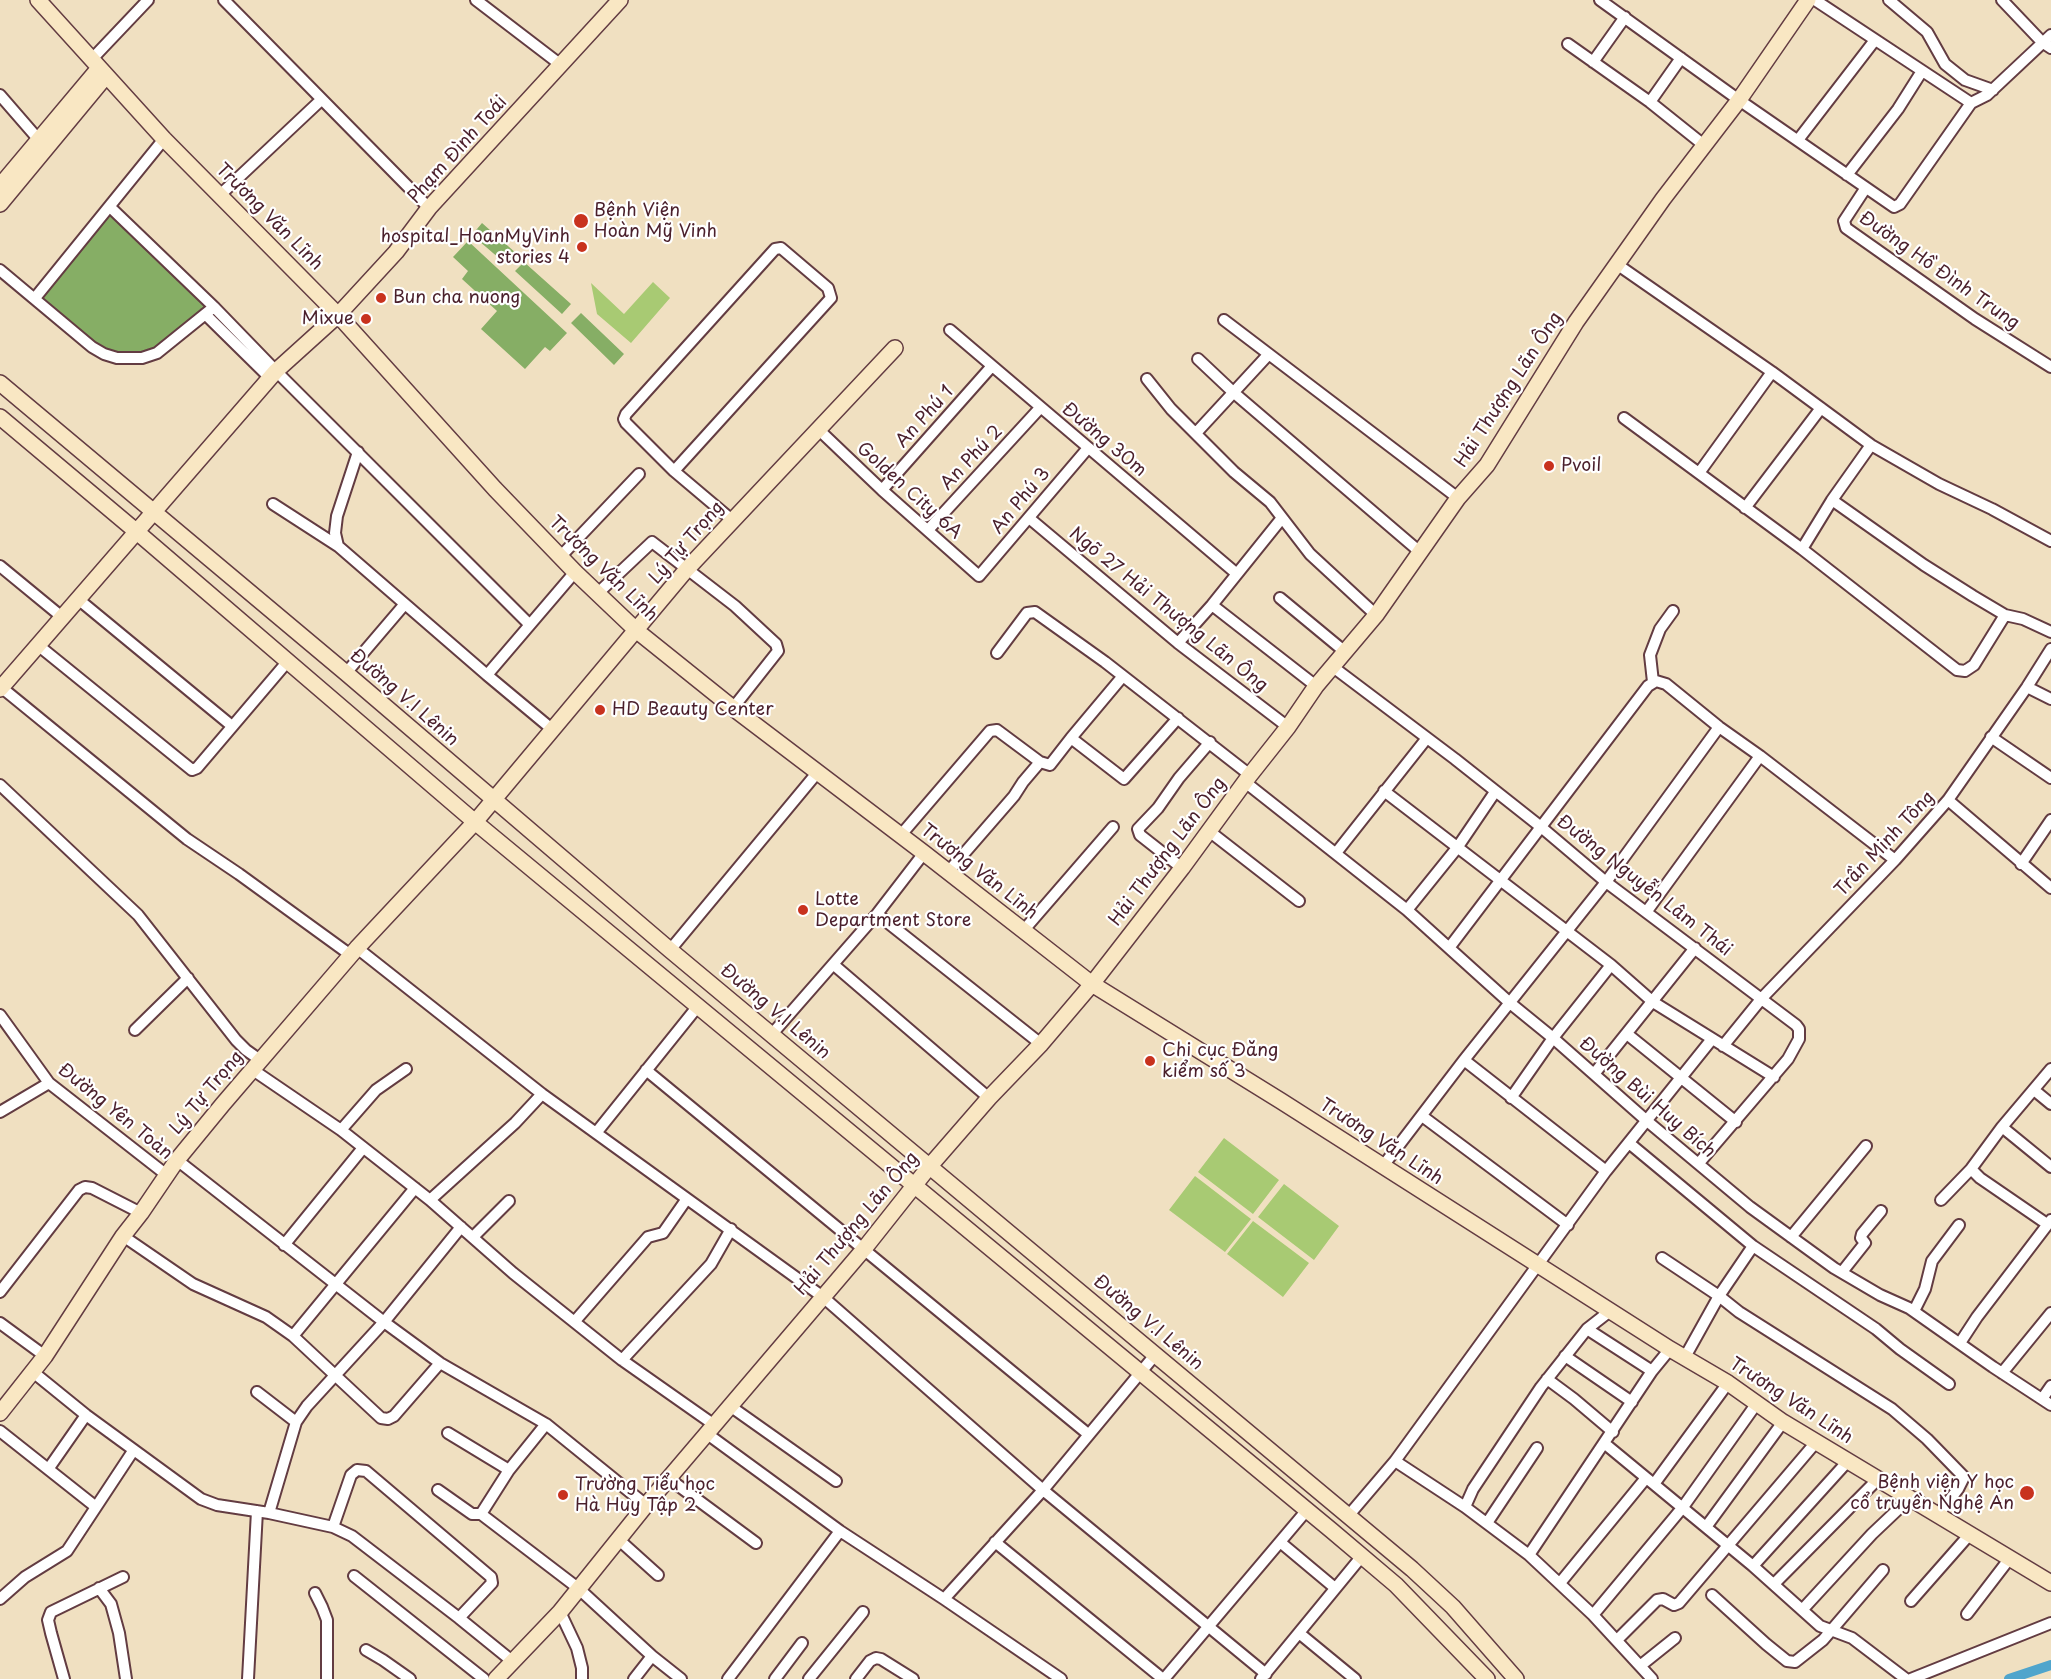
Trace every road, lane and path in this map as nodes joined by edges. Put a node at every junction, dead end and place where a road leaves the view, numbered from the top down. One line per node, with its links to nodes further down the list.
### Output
1 (38, 0): 18 (street, Trương Văn Lĩnh)
2 (148, 0): 18 (street)
3 (224, 0): 22 (street)
4 (476, 0): 17 (street)
5 (620, 0): 17 (street, Phạm Đình Toái)
6 (1600, 0): 11 (street)
7 (1808, 0): 23 (street, Hải Thượng Lãn Ông)
8 (1815, 0): 12 (street)
9 (1889, 0): 20 (street)
10 (2002, 0): 13 (street)
11 (1625, 17): 15 (street); 16 (street)
12 (1875, 40): 19 (street); 28 (street)
13 (2048, 42): 20 (street)
14 (1568, 44): 16 (street)
15 (1682, 58): 23 (street); 24 (street)
16 (1593, 62): 24 (street)
17 (561, 65): 36 (street, Phạm Đình Toái)
18 (99, 68): 26 (street); 27 (street, Trương Văn Lĩnh); 34 (street)
19 (1922, 71): 25 (street); 30 (street)
20 (1993, 90): 25 (street)
21 (0, 95): 26 (street)
22 (321, 100): 33 (street); 36 (street)
23 (1739, 100): 28 (street); 29 (street, Hải Thượng Lãn Ông)
24 (1650, 102): 29 (street)
25 (1971, 103): 32 (street)
26 (39, 140): 31 (street)
27 (164, 140): 33 (street, Trương Văn Lĩnh); 35 (street)
28 (1798, 140): 30 (street)
29 (1705, 146): 37 (street, Hải Thượng Lãn Ông)
30 (1847, 175): 32 (street)
31 (0, 186)
32 (1865, 189): 48 (street, Đường Hồ Đình Trung)
33 (220, 195): 41 (street, Trương Văn Lĩnh)
34 (0, 204)
35 (110, 207): 39 (street); 40 (street)
36 (429, 208): 41 (street, Phạm Đình Toái)
37 (1618, 265): 49 (street); 67 (street, Hải Thượng Lãn Ông)
38 (0, 270): 39 (street)
39 (35, 298): 40 (street)
40 (210, 311): 50 (street)
41 (338, 315): 50 (street, Phạm Đình Toái); 81 (street, Trương Văn Lĩnh)
42 (1224, 320): 45 (street)
43 (950, 330): 47 (street, Đường 30m)
44 (896, 348): 58 (street, Lý Tự Trọng)
45 (1268, 356): 53 (street); 67 (street)
46 (1198, 359): 53 (street)
47 (992, 366): 54 (street, Đường 30m); 66 (street, An Phú 1)
48 (2051, 367)
49 (1772, 372): 55 (street); 64 (street)
50 (273, 375): 62 (street); 71 (street, Phạm Đình Toái)
51 (1148, 379): 59 (street)
52 (0, 383): 71 (street, Đường V.I Lênin)
53 (1233, 392): 59 (street); 80 (street)
54 (1040, 408): 61 (street, Đường 30m); 75 (street, An Phú 2)
55 (1821, 408): 60 (street); 70 (street)
56 (0, 417): 76 (street)
57 (1624, 418): 64 (street)
58 (818, 429): 66 (street, Golden City 6A); 74 (street, Lý Tự Trọng)
59 (1196, 433): 73 (street)
60 (1872, 445): 68 (street); 77 (street)
61 (1088, 448): 72 (street, An Phú 3); 85 (street, Đường 30m)
62 (358, 452): 78 (street); 96 (street)
63 (674, 471): 63 (street); 74 (street)
64 (1699, 473): 70 (street)
65 (639, 474): 81 (street)
66 (882, 490): 75 (street, Golden City 6A)
67 (1458, 498): 80 (street, Hải Thượng Lãn Ông)
68 (1832, 500): 79 (street); 94 (street)
69 (273, 504): 78 (street)
70 (1745, 508): 79 (street)
71 (154, 511): 76 (street, Phạm Đình Toái); 106 (street, Đường V.I Lênin)
72 (1029, 518): 86 (street, An Phú 3); 99 (street, Ngõ 27 Hải Thượng Lãn Ông)
73 (1282, 518): 85 (street); 93 (street)
74 (732, 520): 83 (street, Lý Tự Trọng)
75 (928, 530): 86 (street, Golden City 6A)
76 (137, 532): 88 (street, Phạm Đình Toái); 104 (street)
77 (2051, 541)
78 (338, 546): 90 (street)
79 (1802, 549): 94 (street)
80 (1420, 552): 93 (street, Hải Thượng Lãn Ông)
81 (561, 556): 84 (street, Trương Văn Lĩnh)
82 (0, 566): 95 (street)
83 (687, 569): 87 (street); 97 (street, Lý Tự Trọng); 114 (street)
84 (575, 572): 87 (street, Trương Văn Lĩnh); 96 (street)
85 (1237, 574): 91 (street)
86 (980, 576)
87 (598, 592): 97 (street, Trương Văn Lĩnh)
88 (78, 598): 95 (street, Phạm Đình Toái); 116 (street)
89 (1280, 598): 102 (street)
90 (404, 605): 106 (street); 107 (street)
91 (1212, 605): 99 (street); 110 (street)
92 (1673, 611): 109 (street)
93 (1376, 615): 102 (street, Hải Thượng Lãn Ông)
94 (2005, 615): 98 (street)
95 (62, 617): 100 (street, Phạm Đình Toái)
96 (529, 624): 107 (street)
97 (637, 631): 114 (street, Trương Văn Lĩnh); 119 (street, Lý Tự Trọng)
98 (2051, 632)
99 (1178, 643): 117 (street, Ngõ 27 Hải Thượng Lãn Ông)
100 (39, 646): 112 (street, Phạm Đình Toái); 116 (street)
101 (2051, 649): 111 (street, Trần Minh Tông)
102 (1344, 651): 105 (street, Hải Thượng Lãn Ông)
103 (997, 652): 108 (street, Đường Bùi Huy Bích)
104 (288, 661): 116 (street); 135 (street)
105 (1333, 667): 110 (street, Hải Thượng Lãn Ông); 122 (street, Đường Nguyễn Lâm Thái)
106 (346, 673): 132 (street, Đường V.I Lênin)
107 (487, 675): 119 (street)
108 (1123, 676): 115 (street, Đường Bùi Huy Bích); 121 (street)
109 (1653, 682): 118 (street); 137 (street)
110 (1316, 686): 117 (street, Hải Thượng Lãn Ông)
111 (2028, 687): 113 (street); 120 (street, Trần Minh Tông)
112 (1, 688): 159 (street)
113 (2051, 699)
114 (733, 708): 126 (street, Trương Văn Lĩnh)
115 (1178, 717): 121 (street); 123 (street, Đường Bùi Huy Bích)
116 (232, 726)
117 (1288, 727): 127 (street, Hải Thượng Lãn Ông)
118 (1719, 727): 124 (street); 148 (street)
119 (553, 730): 132 (street, Lý Tự Trọng)
120 (1990, 737): 128 (street); 133 (street, Trần Minh Tông)
121 (1071, 738): 125 (street)
122 (1427, 738): 130 (street); 131 (street, Đường Nguyễn Lâm Thái)
123 (1210, 742): 127 (street, Đường Bùi Huy Bích); 145 (street)
124 (1760, 756): 143 (street); 152 (street)
125 (1040, 762): 139 (street); 146 (street)
126 (817, 773): 139 (street, Trương Văn Lĩnh); 158 (street)
127 (1247, 778): 138 (street, Hải Thượng Lãn Ông); 142 (street, Đường Bùi Huy Bích)
128 (2051, 778)
129 (0, 785): 162 (street)
130 (1384, 791): 140 (street); 142 (street)
131 (1495, 792): 137 (street, Đường Nguyễn Lâm Thái); 140 (street)
132 (493, 800): 135 (street, Lý Tự Trọng); 158 (street, Đường V.I Lênin)
133 (1948, 800): 143 (street, Trần Minh Tông); 144 (street)
134 (2051, 820): 144 (street)
135 (475, 822): 159 (street, Lý Tự Trọng); 167 (street)
136 (1113, 827): 154 (street)
137 (1541, 827): 147 (street); 148 (street, Đường Nguyễn Lâm Thái)
138 (1209, 831): 145 (street, Hải Thượng Lãn Ông); 150 (street)
139 (900, 836): 141 (street, Trương Văn Lĩnh)
140 (1457, 848): 147 (street); 151 (street)
141 (924, 853): 146 (street, Trương Văn Lĩnh); 153 (street)
142 (1336, 853): 151 (street, Đường Bùi Huy Bích)
143 (1895, 860): 164 (street, Trần Minh Tông)
144 (2021, 864): 149 (street)
145 (1182, 868): 163 (street, Hải Thượng Lãn Ông)
146 (948, 872): 154 (street, Trương Văn Lĩnh)
147 (1501, 881): 155 (street); 156 (street)
148 (1606, 882): 152 (street, Đường Nguyễn Lâm Thái); 155 (street)
149 (2051, 887)
150 (1299, 901)
151 (1407, 910): 156 (street, Đường Bùi Huy Bích)
152 (1647, 911): 157 (street, Đường Nguyễn Lâm Thái)
153 (877, 914): 160 (street); 175 (street)
154 (1023, 931): 163 (street, Trương Văn Lĩnh)
155 (1566, 931): 161 (street); 166 (street)
156 (1449, 948): 166 (street, Đường Bùi Huy Bích)
157 (1695, 948): 164 (street, Đường Nguyễn Lâm Thái); 165 (street)
158 (670, 950): 171 (street, Đường V.I Lênin)
159 (354, 952): 178 (street, Lý Tự Trọng); 187 (street)
160 (834, 965): 171 (street); 188 (street)
161 (1611, 965): 165 (street); 173 (street)
162 (188, 978): 170 (street); 178 (street)
163 (1092, 984): 175 (street, Hải Thượng Lãn Ông); 203 (street, Trương Văn Lĩnh)
164 (1762, 998): 176 (street, Trần Minh Tông); 183 (street, Đường Nguyễn Lâm Thái)
165 (1653, 1002): 172 (street); 174 (street)
166 (1510, 1003): 173 (street, Đường Bùi Huy Bích); 177 (street)
167 (698, 1006): 180 (street); 209 (street)
168 (0, 1015): 169 (street, Đường Yên Toàn)
169 (3, 1028): 185 (street, Đường Yên Toàn)
170 (135, 1030)
171 (772, 1034): 204 (street, Đường V.I Lênin)
172 (1627, 1034): 182 (street); 184 (street)
173 (1553, 1038): 182 (street, Đường Bùi Huy Bích); 189 (street)
174 (1712, 1040): 176 (street); 184 (street)
175 (1041, 1044): 188 (street, Hải Thượng Lãn Ông)
176 (1723, 1046): 183 (street)
177 (1464, 1060): 189 (street); 192 (street)
178 (257, 1065): 196 (street); 201 (street, Lý Tự Trọng)
179 (406, 1069): 196 (street)
180 (646, 1070): 197 (street); 227 (street)
181 (2051, 1070): 186 (street)
182 (1594, 1074): 193 (street, Đường Bùi Huy Bích)
183 (1774, 1077): 194 (street, Đường Nguyễn Lâm Thái)
184 (1681, 1079): 193 (street); 194 (street)
185 (49, 1083): 191 (street); 208 (street, Đường Yên Toàn)
186 (2034, 1090): 190 (street); 195 (street)
187 (542, 1094): 197 (street); 211 (street)
188 (989, 1098): 204 (street, Hải Thượng Lãn Ông)
189 (1511, 1098): 207 (street)
190 (2051, 1104)
191 (0, 1112)
192 (1422, 1116): 203 (street); 218 (street)
193 (1647, 1121): 198 (street); 202 (street, Đường Bùi Huy Bích)
194 (1736, 1122): 202 (street, Đường Nguyễn Lâm Thái)
195 (2002, 1127): 205 (street); 206 (street)
196 (341, 1130): 200 (street)
197 (596, 1133): 212 (street)
198 (1629, 1143): 207 (street); 226 (street)
199 (1866, 1146): 224 (street)
200 (363, 1149): 210 (street); 225 (street)
201 (177, 1160): 208 (street, Lý Tự Trọng); 225 (street)
202 (1700, 1163): 224 (street, Đường Bùi Huy Bích)
203 (1383, 1166): 229 (street, Trương Văn Lĩnh)
204 (929, 1167): 209 (street, Hải Thượng Lãn Ông); 245 (street, Đường V.I Lênin)
205 (2051, 1167)
206 (1971, 1169): 213 (street); 217 (street)
207 (1606, 1171): 218 (street)
208 (168, 1176): 216 (street, Lý Tự Trọng)
209 (915, 1185): 227 (street, Hải Thượng Lãn Ông); 253 (street)
210 (415, 1188): 211 (street); 231 (street)
211 (430, 1200): 220 (street)
212 (686, 1200): 221 (street); 238 (street)
213 (1941, 1200)
214 (509, 1201): 223 (street)
215 (1881, 1211): 230 (street)
216 (141, 1214): 222 (street, Lý Tự Trọng); 232 (street)
217 (2049, 1222): 243 (street)
218 (1569, 1225): 229 (street)
219 (1959, 1225): 236 (street)
220 (461, 1227): 223 (street); 239 (street)
221 (731, 1229): 234 (street); 249 (street)
222 (123, 1236): 242 (street); 246 (street, Lý Tự Trọng)
223 (473, 1237): 238 (street)
224 (1791, 1237): 230 (street, Đường Bùi Huy Bích)
225 (284, 1245): 231 (street)
226 (1753, 1245): 233 (street); 258 (street)
227 (864, 1249): 234 (street, Hải Thượng Lãn Ông); 274 (street)
228 (1662, 1258): 233 (street)
229 (1538, 1265): 235 (street, Trương Văn Lĩnh); 280 (street)
230 (1842, 1272): 236 (street, Đường Bùi Huy Bích)
231 (336, 1286): 239 (street); 242 (street)
232 (0, 1292)
233 (1719, 1296): 248 (street); 301 (street)
234 (823, 1297): 264 (street, Hải Thượng Lãn Ông); 290 (street)
235 (1610, 1311): 241 (street); 244 (street, Trương Văn Lĩnh)
236 (1914, 1311): 243 (street, Đường Bùi Huy Bích)
237 (2051, 1313): 254 (street)
238 (575, 1321): 249 (street)
239 (384, 1322): 250 (street); 255 (street)
240 (0, 1323): 246 (street)
241 (1587, 1329): 247 (street); 251 (street)
242 (293, 1336): 255 (street)
243 (1960, 1343): 254 (street, Đường Bùi Huy Bích)
244 (1670, 1349): 248 (street, Trương Văn Lĩnh); 251 (street)
245 (1155, 1354): 253 (street); 277 (street, Đường V.I Lênin)
246 (45, 1356): 252 (street, Lý Tự Trọng)
247 (1565, 1356): 256 (street); 261 (street)
248 (1685, 1357): 257 (street, Trương Văn Lĩnh)
249 (622, 1360): 270 (street)
250 (440, 1363): 255 (street); 269 (street)
251 (1652, 1371): 261 (street)
252 (33, 1372): 265 (street, Lý Tự Trọng); 266 (street)
253 (1140, 1372): 274 (street); 282 (street)
254 (2002, 1373): 262 (street, Đường Bùi Huy Bích)
255 (335, 1376): 267 (street)
256 (1547, 1379): 272 (street); 294 (street)
257 (1728, 1383): 263 (street, Trương Văn Lĩnh); 288 (street)
258 (1949, 1384)
259 (2051, 1386): 262 (street)
260 (257, 1392): 267 (street)
261 (1632, 1402): 272 (street)
262 (2047, 1402)
263 (1757, 1403): 268 (street, Trương Văn Lĩnh); 295 (street)
264 (730, 1407): 270 (street, Hải Thượng Lãn Ông); 287 (street)
265 (0, 1413)
266 (86, 1415): 279 (street); 283 (street)
267 (296, 1422): 298 (street)
268 (1783, 1422): 275 (street, Trương Văn Lĩnh); 304 (street)
269 (546, 1424): 284 (street); 292 (street)
270 (710, 1428): 285 (street, Hải Thượng Lãn Ông); 305 (street)
271 (0, 1431): 283 (street)
272 (1613, 1432): 276 (street)
273 (448, 1433): 284 (street)
274 (1088, 1434): 290 (street)
275 (1817, 1441): 281 (street, Trương Văn Lĩnh); 311 (street)
276 (1604, 1443): 288 (street); 312 (street)
277 (1265, 1446): 282 (street); 300 (street, Đường V.I Lênin)
278 (1537, 1448): 302 (street)
279 (133, 1451): 293 (street); 297 (street)
280 (1395, 1461): 294 (street); 300 (street)
281 (1848, 1461): 286 (street, Trương Văn Lĩnh); 315 (street)
282 (1250, 1463): 296 (street)
283 (49, 1468): 293 (street)
284 (509, 1470): 299 (street)
285 (668, 1478): 292 (street, Hải Thượng Lãn Ông); 310 (street)
286 (1878, 1479): 291 (street, Trương Văn Lĩnh); 322 (street)
287 (836, 1481)
288 (1650, 1481): 295 (street); 320 (street)
289 (438, 1490): 299 (street)
290 (1043, 1490): 308 (street); 338 (street)
291 (1911, 1498): 301 (street, Trương Văn Lĩnh); 331 (street)
292 (646, 1505): 307 (street, Hải Thượng Lãn Ông)
293 (96, 1507): 328 (street)
294 (1465, 1507): 302 (street)
295 (1683, 1507): 304 (street); 335 (street)
296 (1307, 1510): 309 (street); 313 (street)
297 (257, 1511): 298 (street); 351 (street)
298 (269, 1513): 303 (street)
299 (481, 1514): 324 (street)
300 (1349, 1515): 368 (street, Đường V.I Lênin)
301 (1938, 1515): 306 (street, Trương Văn Lĩnh)
302 (1487, 1523): 312 (street)
303 (333, 1527): 336 (street); 336 (street)
304 (1706, 1527): 311 (street)
305 (840, 1531): 329 (street); 359 (street)
306 (1970, 1534): 314 (street, Trương Văn Lĩnh); 330 (street)
307 (618, 1539): 317 (street); 324 (street, Hải Thượng Lãn Ông)
308 (995, 1542): 329 (street); 365 (street)
309 (1280, 1542): 325 (street); 338 (street)
310 (756, 1543)
311 (1729, 1545): 315 (street); 342 (street)
312 (1529, 1555): 320 (street)
313 (1362, 1556): 325 (street); 367 (street)
314 (2010, 1558): 321 (street, Trương Văn Lĩnh); 334 (street)
315 (1753, 1566): 322 (street)
316 (1883, 1570): 339 (street)
317 (658, 1575)
318 (354, 1576): 354 (street)
319 (123, 1577): 323 (street)
320 (1560, 1583): 335 (street)
321 (2051, 1583)
322 (1774, 1584): 331 (street)
323 (99, 1588): 349 (street); 350 (street)
324 (578, 1588): 332 (street, Hải Thượng Lãn Ông); 345 (street)
325 (1335, 1588): 340 (street)
326 (315, 1593): 352 (street)
327 (1712, 1595): 339 (street)
328 (0, 1599)
329 (944, 1599): 364 (street)
330 (1911, 1601)
331 (1803, 1609): 339 (street)
332 (560, 1612): 346 (street, Hải Thượng Lãn Ông); 356 (street)
333 (862, 1612): 361 (street)
334 (1967, 1614)
335 (1593, 1615): 342 (street)
336 (459, 1618): 346 (street)
337 (2051, 1623): 371 (street)
338 (1208, 1628): 348 (street); 365 (street)
339 (1832, 1630): 370 (street)
340 (1299, 1633): 348 (street); 366 (street)
341 (1675, 1638): 347 (street)
342 (1617, 1640): 347 (street)
343 (802, 1643): 360 (street)
344 (366, 1650): 353 (street)
345 (652, 1656): 357 (street); 358 (street)
346 (512, 1661): 355 (street, Hải Thượng Lãn Ông)
347 (1640, 1666): 369 (street)
348 (1264, 1676)
349 (64, 1679)
350 (126, 1679)
351 (248, 1679)
352 (327, 1679)
353 (410, 1679)
354 (484, 1679)
355 (496, 1679)
356 (582, 1679)
357 (634, 1679)
358 (681, 1679)
359 (728, 1679)
360 (775, 1679)
361 (809, 1679)
362 (856, 1679): 363 (street)
363 (913, 1679)
364 (1060, 1679)
365 (1164, 1679)
366 (1355, 1679)
367 (1486, 1679)
368 (1516, 1679)
369 (1652, 1679)
370 (1906, 1679)
371 (1911, 1679)

